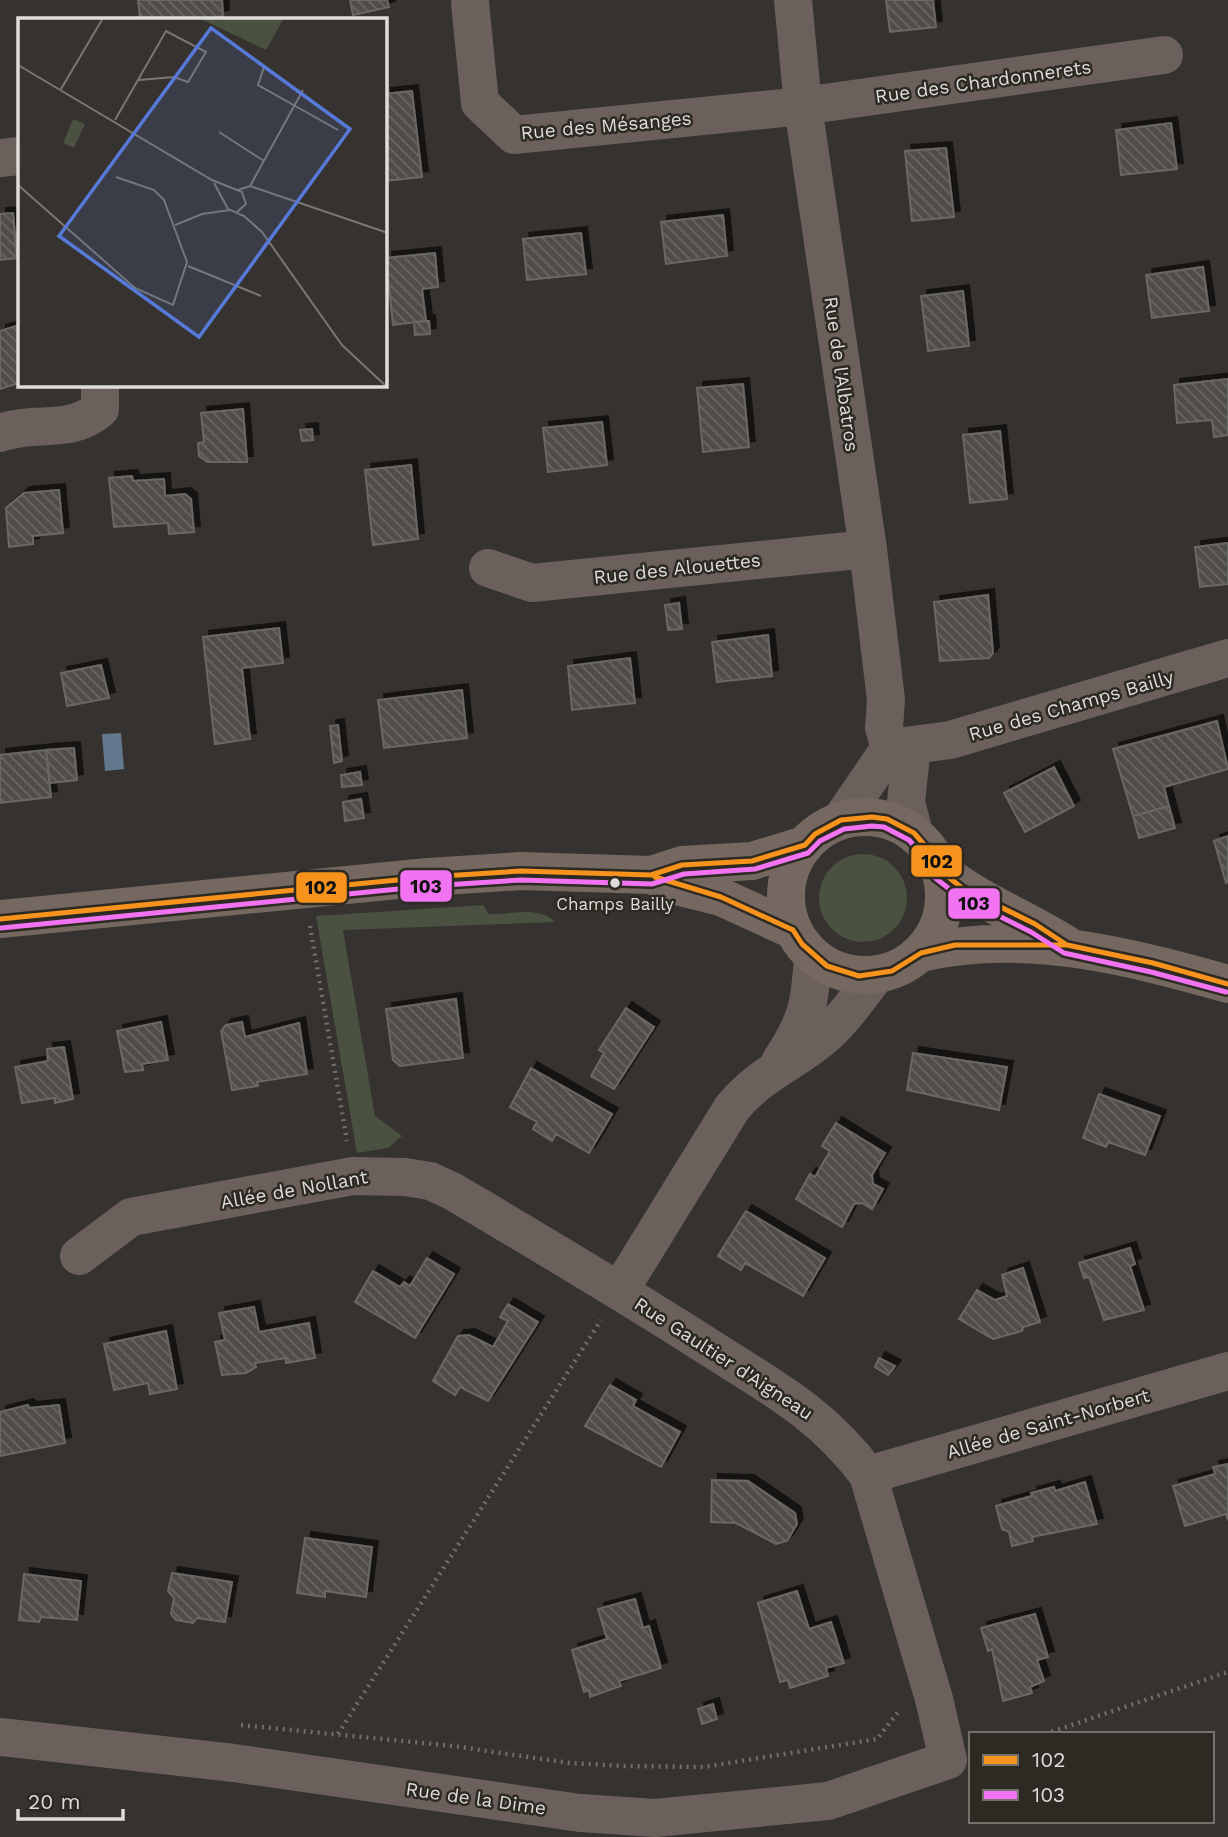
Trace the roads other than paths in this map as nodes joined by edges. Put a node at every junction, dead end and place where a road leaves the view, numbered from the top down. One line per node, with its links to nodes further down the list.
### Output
1 (793, 0): 4 (street, Rue de l'Albatros)
2 (470, 3): 4 (street, Rue des Mésanges)
3 (1164, 55): 4 (street, Rue des Chardonnerets)
4 (803, 106): 9 (street, Rue de l'Albatros)
5 (18, 156): 6 (street)
6 (0, 158)
7 (100, 387): 8 (street)
8 (0, 433)
9 (868, 549): 10 (street, Rue des Alouettes); 12 (street, Rue de l'Albatros)
10 (488, 568)
11 (1228, 658): 12 (street, Rue des Champs Bailly)
12 (901, 747): 13 (street); 14 (street)
13 (841, 820): 14 (main road); 15 (main road)
14 (914, 833): 16 (main road)
15 (805, 845): 17 (main road); 19 (main road)
16 (941, 871): 20 (main road); 21 (main road)
17 (651, 875): 18 (main road); 19 (main road)
18 (0, 919)
19 (803, 943): 22 (main road); 24 (street, Rue Gaultier d'Aigneau)
20 (1067, 945): 21 (main road); 23 (main road)
21 (921, 953): 22 (main road)
22 (876, 975): 24 (street, Rue Gaultier d'Aigneau)
23 (1228, 984)
24 (777, 1067): 26 (street, Rue Gaultier d'Aigneau)
25 (79, 1256): 26 (street, Allée de Nollant)
26 (620, 1290): 28 (street, Rue Gaultier d'Aigneau)
27 (1228, 1371): 28 (street, Allée de Saint-Norbert)
28 (868, 1475): 30 (street, Rue Gaultier d'Aigneau)
29 (0, 1737): 30 (street, Rue de la Dime)
30 (948, 1760)

